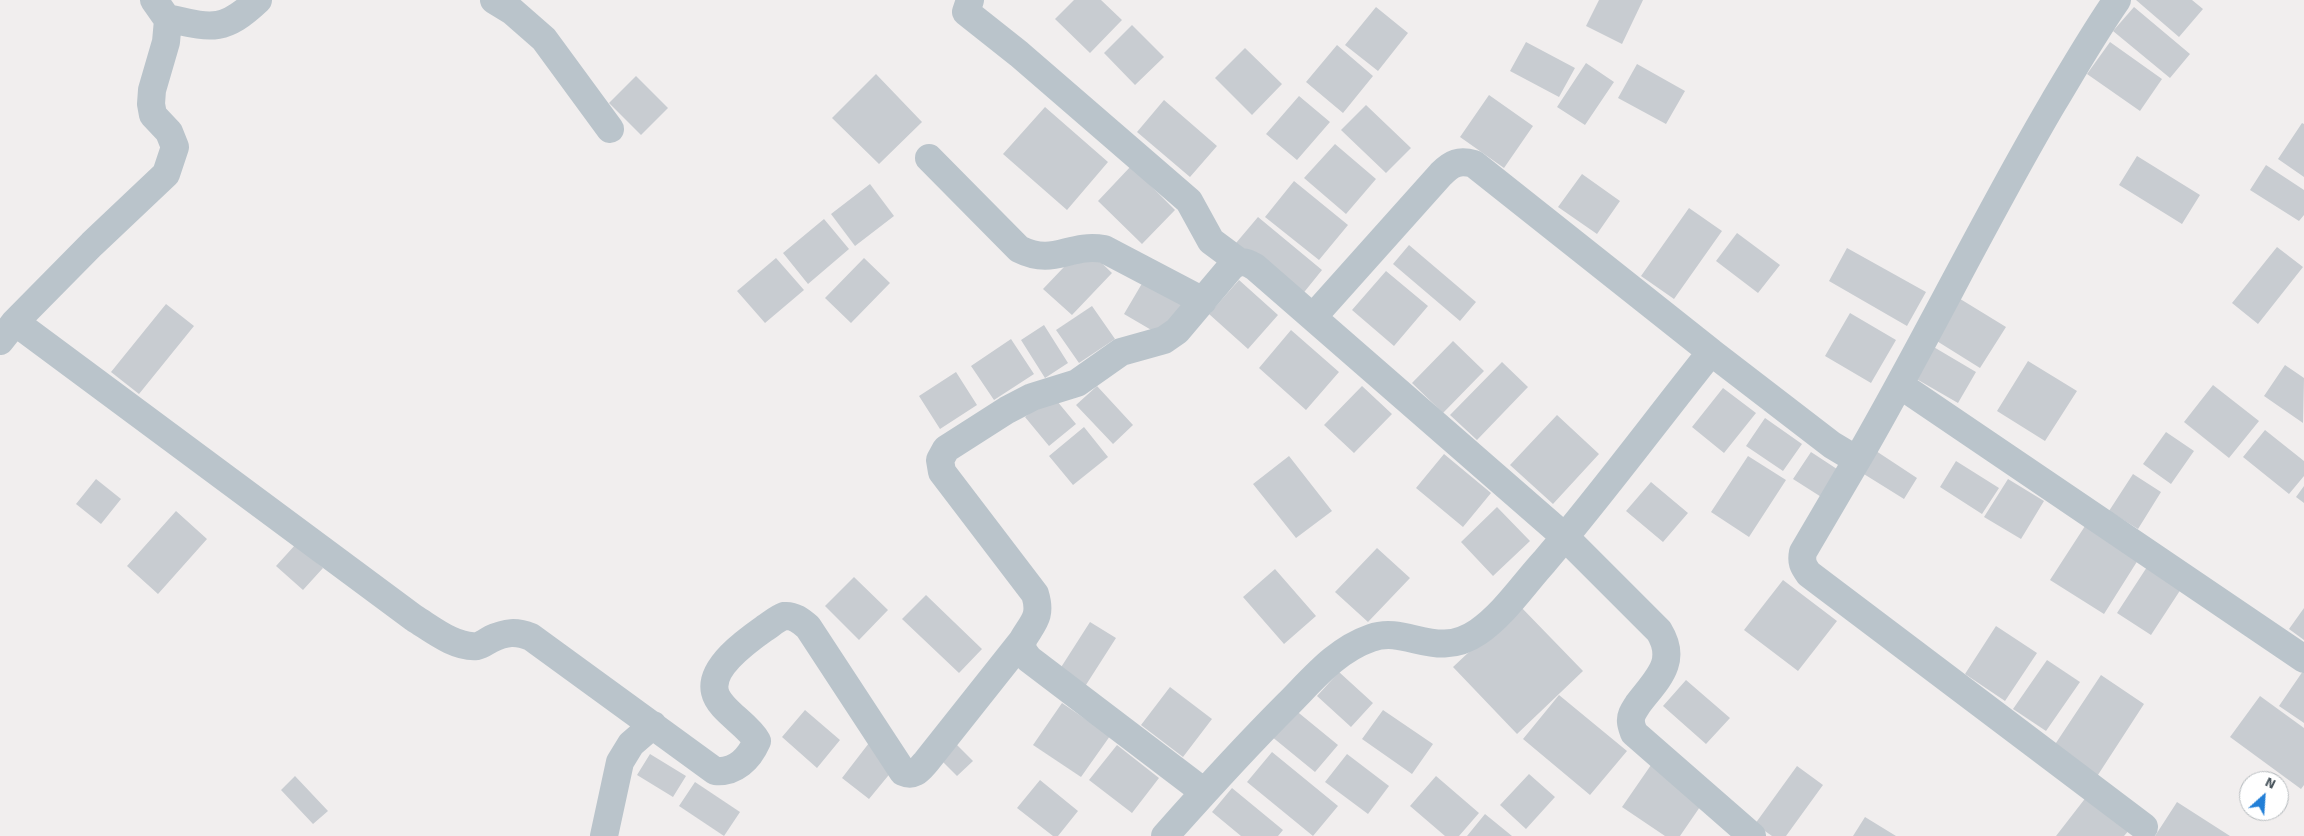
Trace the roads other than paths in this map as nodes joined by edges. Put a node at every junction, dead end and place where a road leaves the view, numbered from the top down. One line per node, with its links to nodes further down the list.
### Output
1 (258, 0): 5 (street)
2 (494, 0): 6 (street)
3 (970, 0): 8 (street)
4 (2109, 2): 13 (street)
5 (160, 9): 11 (street)
6 (610, 129)
7 (928, 158): 9 (street)
8 (1238, 261): 9 (street); 10 (street)
9 (1203, 301): 16 (street)
10 (1313, 317): 12 (street); 15 (street)
11 (8, 331): 18 (street)
12 (1711, 352): 14 (street); 15 (street)
13 (1900, 385): 14 (street); 17 (street)
14 (1857, 460): 20 (street)
15 (1565, 538): 19 (street); 23 (street)
16 (1022, 641): 18 (street); 19 (street)
17 (2304, 659)
18 (653, 725): 21 (street)
19 (1204, 792): 22 (street)
20 (2144, 827)
21 (604, 836)
22 (1165, 836)
23 (1752, 836)

